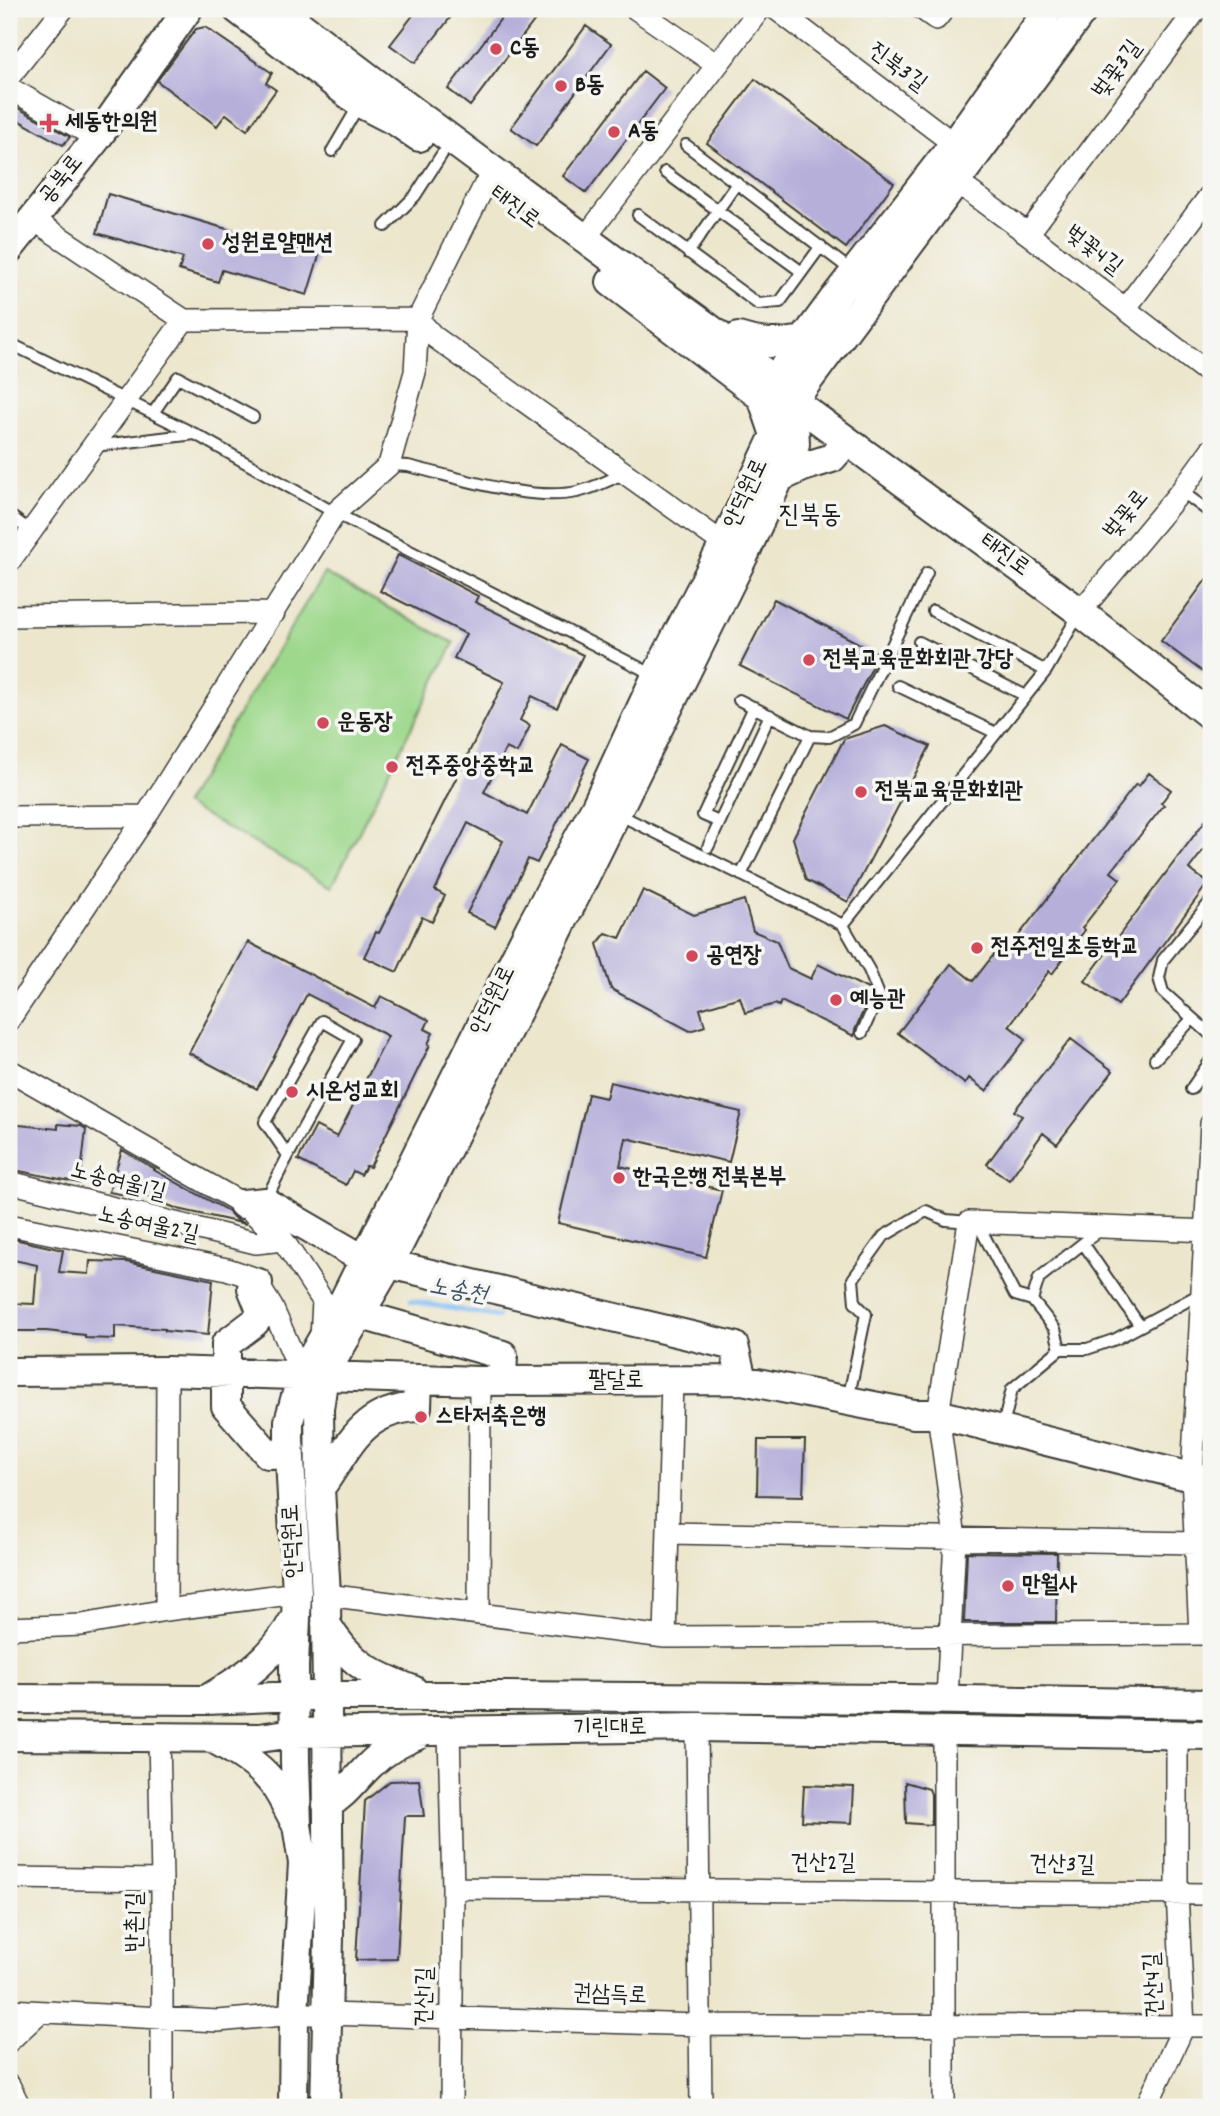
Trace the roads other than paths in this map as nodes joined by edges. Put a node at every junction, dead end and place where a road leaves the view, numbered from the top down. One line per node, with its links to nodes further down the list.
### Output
1 (63, 9): 14 (street)
2 (188, 9): 17 (street, 공북로)
3 (237, 9): 16 (street, 태진로)
4 (279, 9): 33 (street, 태진로)
5 (636, 9): 13 (street)
6 (760, 9): 13 (street)
7 (776, 9): 18 (street, 진북3길)
8 (922, 9): 9 (street)
9 (944, 9)
10 (1084, 9): 24 (street)
11 (1197, 9): 22 (street, 벚꽃3길)
12 (1046, 10): 18 (street)
13 (717, 65): 33 (street)
14 (9, 77)
15 (9, 88): 17 (street)
16 (360, 103): 20 (lane); 21 (street, 태진로)
17 (97, 138): 30 (street, 공북로)
18 (954, 144): 38 (street)
19 (685, 145): 25 (lane)
20 (331, 151)
21 (442, 154): 26 (street, 태진로); 31 (lane)
22 (1081, 163): 32 (street, 벚꽃4길)
23 (665, 172): 28 (lane)
24 (957, 182): 32 (street, 벚꽃4길); 48 (street)
25 (737, 183): 28 (lane); 34 (lane)
26 (484, 186): 40 (street); 46 (street, 태진로)
27 (1211, 194): 39 (street, 벚꽃4길)
28 (718, 211): 36 (lane); 37 (lane)
29 (638, 215): 36 (lane)
30 (31, 218): 35 (street, 공북로); 41 (street)
31 (384, 226)
32 (1028, 234): 39 (street, 벚꽃4길)
33 (585, 238): 44 (street, 태진로)
34 (821, 246): 37 (lane); 38 (lane)
35 (9, 249)
36 (688, 253): 37 (lane)
37 (802, 272)
38 (854, 272): 42 (street)
39 (1125, 309): 45 (street, 벚꽃4길)
40 (418, 319): 41 (street); 55 (street); 56 (street)
41 (184, 320): 47 (street)
42 (803, 340): 44 (street); 46 (street)
43 (9, 344): 47 (lane)
44 (731, 346): 46 (street, 태진로)
45 (1211, 375)
46 (768, 388): 48 (street, 태진로); 63 (street, 안덕원로)
47 (127, 400): 49 (lane); 53 (street)
48 (793, 401): 52 (street, 태진로); 57 (street, 안덕원로)
49 (153, 413): 50 (lane); 51 (lane)
50 (253, 417)
51 (195, 434): 53 (lane); 59 (lane)
52 (847, 441): 57 (street); 67 (street, 태진로)
53 (94, 446): 62 (street)
54 (1211, 450): 58 (street, 벚꽃로)
55 (389, 466): 56 (lane); 59 (street)
56 (622, 474): 63 (street)
57 (781, 477): 81 (street, 안덕원로)
58 (1181, 491): 60 (lane); 67 (street, 벚꽃로)
59 (335, 513): 68 (street); 72 (lane)
60 (1211, 513)
61 (9, 514): 62 (lane)
62 (32, 532): 64 (street)
63 (724, 544): 72 (street, 안덕원로)
64 (9, 562)
65 (927, 573): 80 (lane)
66 (933, 611): 71 (lane)
67 (1080, 612): 71 (lane); 78 (street, 태진로)
68 (274, 613): 69 (street); 82 (street)
69 (9, 616)
70 (919, 642): 74 (lane)
71 (1046, 671): 74 (lane)
72 (656, 676): 81 (street, 안덕원로)
73 (898, 686): 79 (lane)
74 (1026, 696): 79 (lane)
75 (739, 699): 76 (lane)
76 (754, 707): 77 (lane); 84 (lane)
77 (770, 715): 80 (lane); 84 (lane)
78 (1211, 716)
79 (996, 733): 88 (lane)
80 (810, 736): 86 (lane)
81 (606, 810): 86 (lane); 108 (street, 안덕원로)
82 (146, 816): 83 (street); 90 (street)
83 (9, 817)
84 (719, 822): 85 (lane)
85 (708, 847)
86 (740, 875): 88 (lane)
87 (1211, 901): 89 (lane)
88 (843, 925): 91 (lane)
89 (1192, 1018): 92 (lane); 93 (lane)
90 (9, 1020)
91 (862, 1033)
92 (1211, 1035)
93 (1155, 1059)
94 (1211, 1060): 96 (lane)
95 (9, 1070): 100 (street)
96 (1191, 1089)
97 (1211, 1124): 104 (street)
98 (287, 1154): 98 (lane); 100 (lane)
99 (9, 1182): 105 (street, 노송여울1길)
100 (254, 1203): 106 (street); 108 (street)
101 (973, 1222): 103 (street); 112 (lane); 124 (lane); 125 (street)
102 (9, 1225): 109 (street, 노송여울2길)
103 (1104, 1227): 104 (street); 107 (lane)
104 (1208, 1231): 111 (street)
105 (214, 1234): 106 (street, 노송여울1길); 109 (street, 노송여울2길)
106 (283, 1240): 113 (street)
107 (1083, 1243): 112 (lane); 114 (lane)
108 (376, 1261): 113 (street, 안덕원로); 122 (street)
109 (227, 1269): 110 (street)
110 (258, 1283): 118 (street); 119 (street)
111 (1205, 1284): 114 (lane); 128 (street)
112 (1032, 1300): 115 (lane)
113 (341, 1308): 119 (street, 안덕원로); 119 (street, 안덕원로); 121 (street)
114 (1140, 1326): 115 (lane)
115 (1060, 1349): 126 (lane)
116 (167, 1371): 117 (street, 팔달로); 118 (street, 팔달로); 135 (street)
117 (9, 1372)
118 (225, 1373): 119 (street, 팔달로); 127 (street)
119 (313, 1375): 120 (street, 팔달로); 127 (street, 안덕원로); 129 (street)
120 (418, 1379): 121 (street, 팔달로); 129 (street)
121 (491, 1380): 123 (street, 팔달로); 136 (street)
122 (742, 1380): 123 (street, 팔달로); 124 (street, 팔달로)
123 (672, 1381): 130 (street)
124 (848, 1401): 125 (street, 팔달로)
125 (939, 1414): 126 (street, 팔달로); 131 (street)
126 (1002, 1431): 128 (street, 팔달로)
127 (289, 1453): 134 (street, 안덕원로)
128 (1202, 1479): 132 (street)
129 (320, 1488): 133 (street)
130 (669, 1533): 131 (street); 141 (street)
131 (955, 1538): 132 (street); 140 (street)
132 (1196, 1543): 139 (street)
133 (326, 1595): 136 (street); 137 (street)
134 (296, 1606): 135 (street); 142 (street, 안덕원로); 147 (street)
135 (166, 1610): 138 (street)
136 (479, 1614): 141 (street)
137 (326, 1624): 143 (street); 144 (street)
138 (9, 1628)
139 (1206, 1634): 140 (street)
140 (951, 1635): 141 (street); 146 (street)
141 (665, 1637)
142 (295, 1696): 144 (street, 기린대로); 147 (street, 기린대로); 152 (street, 안덕원로)
143 (428, 1696): 144 (street, 기린대로); 146 (street, 기린대로)
144 (326, 1697): 153 (street)
145 (9, 1699): 147 (street, 기린대로)
146 (947, 1699): 148 (street, 기린대로)
147 (207, 1700)
148 (1211, 1704)
149 (697, 1727): 150 (street, 기린대로); 151 (street, 기린대로); 164 (street)
150 (944, 1731): 154 (street, 기린대로); 165 (street)
151 (437, 1732): 153 (street, 기린대로); 159 (street); 163 (street, 건산1길)
152 (294, 1734): 153 (street, 기린대로); 158 (street, 기린대로); 160 (street, 안덕원로)
153 (326, 1734): 159 (street)
154 (1177, 1735): 155 (street, 기린대로); 166 (street, 건산4길)
155 (1211, 1735)
156 (9, 1736): 157 (street, 기린대로)
157 (159, 1737): 158 (street, 기린대로); 162 (street, 반촌1길)
158 (210, 1737): 160 (street)
159 (327, 1805): 171 (street)
160 (297, 1825): 170 (street, 안덕원로)
161 (9, 1878): 162 (street)
162 (162, 1880): 173 (street, 반촌1길)
163 (453, 1888): 164 (street, 건산2길); 172 (street, 건산1길)
164 (699, 1890): 165 (street, 건산2길); 174 (street)
165 (946, 1891): 166 (street, 건산3길); 175 (street)
166 (1177, 1894): 167 (street); 176 (street, 건산4길)
167 (1211, 1894)
168 (9, 2010): 169 (street, 권삼득로)
169 (40, 2012): 173 (street, 권삼득로); 178 (street)
170 (294, 2014): 171 (street, 권삼득로); 173 (street, 권삼득로); 182 (street, 안덕원로)
171 (327, 2014): 172 (street, 권삼득로); 183 (street)
172 (452, 2018): 174 (street, 권삼득로); 184 (street, 건산1길)
173 (162, 2019): 181 (street, 반촌1길)
174 (700, 2025): 175 (street, 권삼득로); 185 (street)
175 (945, 2025): 176 (street, 권삼득로); 186 (street)
176 (1184, 2026): 177 (street, 권삼득로); 187 (street, 건산4길)
177 (1211, 2026)
178 (9, 2040)
179 (9, 2085): 180 (street)
180 (20, 2107)
181 (162, 2107)
182 (293, 2107)
183 (325, 2107)
184 (451, 2107)
185 (701, 2107)
186 (944, 2107)
187 (1146, 2107)

